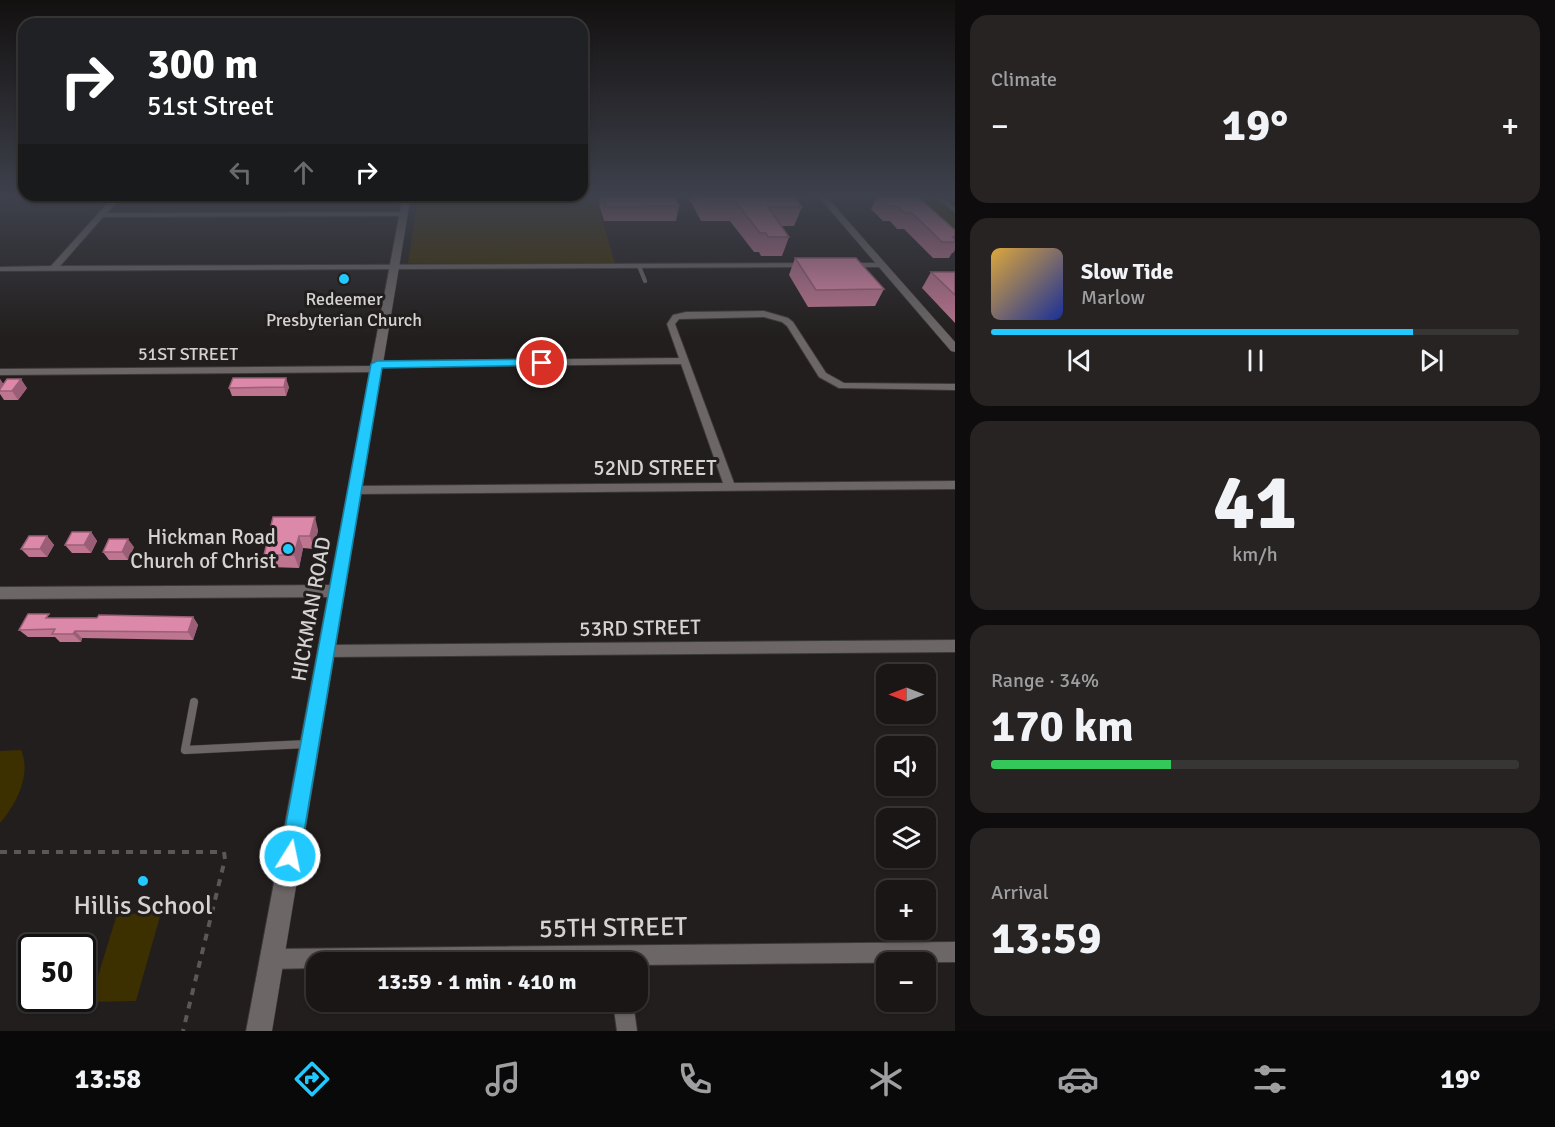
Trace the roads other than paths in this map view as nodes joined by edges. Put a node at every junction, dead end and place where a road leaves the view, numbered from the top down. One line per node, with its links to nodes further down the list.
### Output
1 (76, 243): 9 (street)
2 (398, 243): 8 (main road, HICKMAN ROAD)
3 (863, 243): 6 (main road)
4 (818, 265): 7 (street)
5 (840, 265): 6 (street)
6 (882, 265): 12 (main road)
7 (639, 266): 8 (street); 11 (lane)
8 (394, 267): 9 (street); 14 (main road, HICKMAN ROAD)
9 (53, 268): 10 (street)
10 (0, 269)
11 (645, 281)
12 (955, 349)
13 (684, 362): 14 (street, 51ST STREET); 16 (street); 18 (street)
14 (376, 367): 15 (street, 51ST STREET); 19 (main road, HICKMAN ROAD)
15 (0, 372)
16 (955, 387)
17 (955, 485): 18 (street, 52ND STREET)
18 (730, 487): 19 (street, 52ND STREET)
19 (355, 489): 20 (main road, HICKMAN ROAD)
20 (337, 591): 21 (street); 23 (main road, HICKMAN ROAD)
21 (0, 593)
22 (955, 646): 23 (street, 53RD STREET)
23 (326, 651): 25 (main road, HICKMAN ROAD)
24 (194, 702): 25 (lane)
25 (310, 744): 28 (main road, HICKMAN ROAD)
26 (955, 952): 27 (street, 55TH STREET)
27 (648, 958)
28 (272, 959): 29 (street, 55TH STREET); 31 (main road, HICKMAN ROAD)
29 (306, 959)
30 (624, 1012): 32 (street)
31 (259, 1031)
32 (627, 1031)

